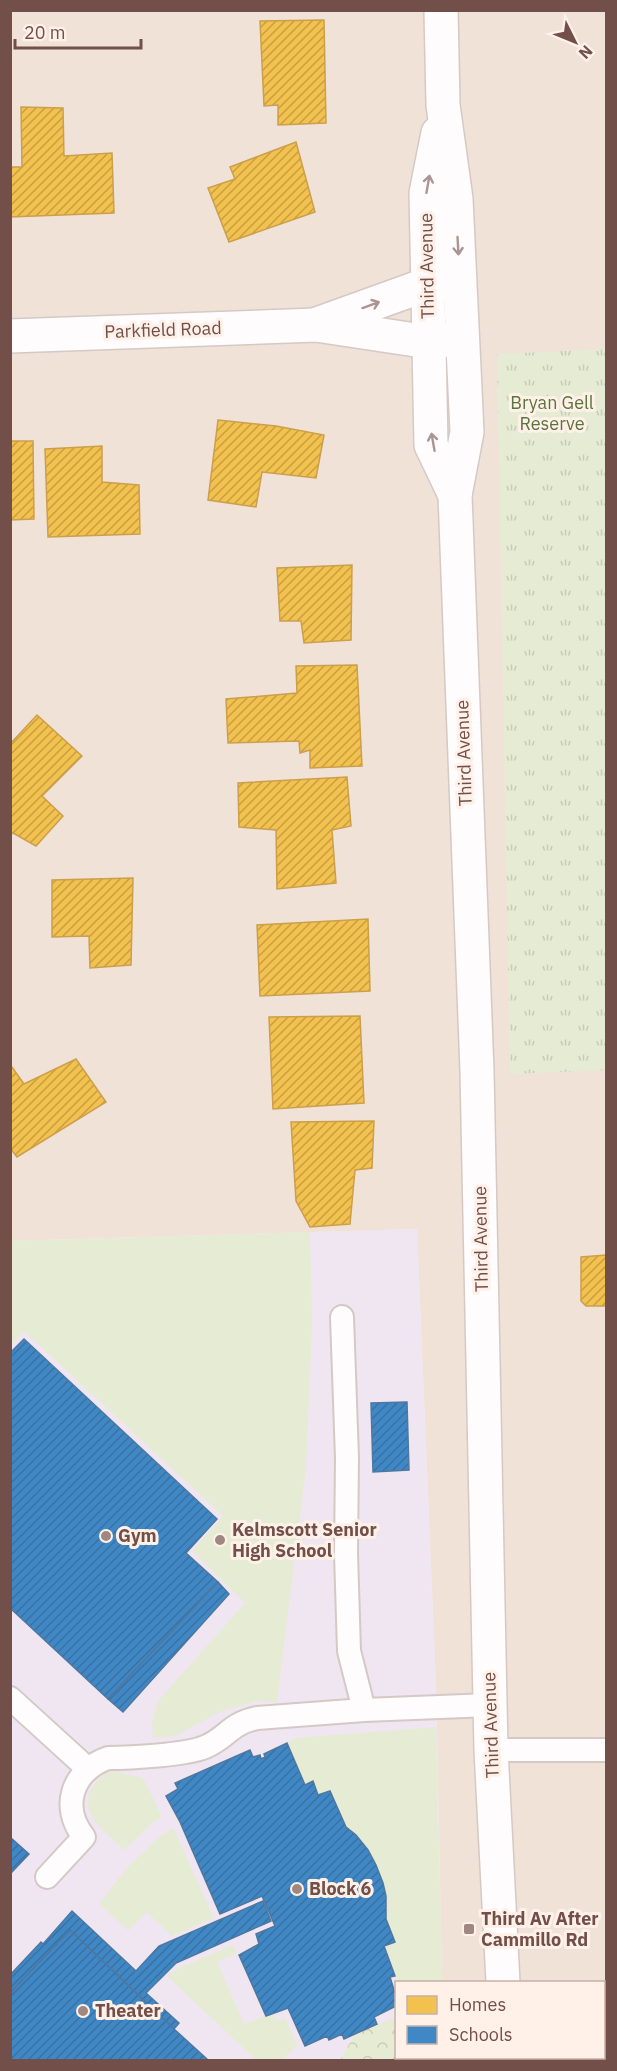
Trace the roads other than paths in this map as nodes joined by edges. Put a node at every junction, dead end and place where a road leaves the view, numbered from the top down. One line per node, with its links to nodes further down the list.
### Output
1 (441, 10): 2 (main road, Third Avenue)
2 (443, 105): 3 (main road, Third Avenue, one-way to 3); 4 (main road, Third Avenue, one-way to 2)
3 (460, 283): 4 (main road, Parkfield Road); 7 (main road, Third Avenue)
4 (428, 284): 5 (main road, Parkfield Road, one-way to 4); 8 (main road, Third Avenue)
5 (316, 325): 6 (main road, Parkfield Road); 8 (main road, Parkfield Road)
6 (10, 336)
7 (463, 338): 8 (main road, Parkfield Road); 9 (main road, Third Avenue)
8 (429, 342): 9 (main road, Third Avenue, one-way to 8)
9 (455, 495): 12 (main road, Third Avenue)
10 (342, 1317): 13 (lane)
11 (10, 1698): 16 (lane)
12 (490, 1706): 13 (lane); 14 (main road, Third Avenue)
13 (364, 1710): 16 (lane)
14 (491, 1750): 15 (lane); 18 (main road, Third Avenue)
15 (606, 1750)
16 (88, 1769): 17 (lane)
17 (48, 1877)
18 (503, 1981)

